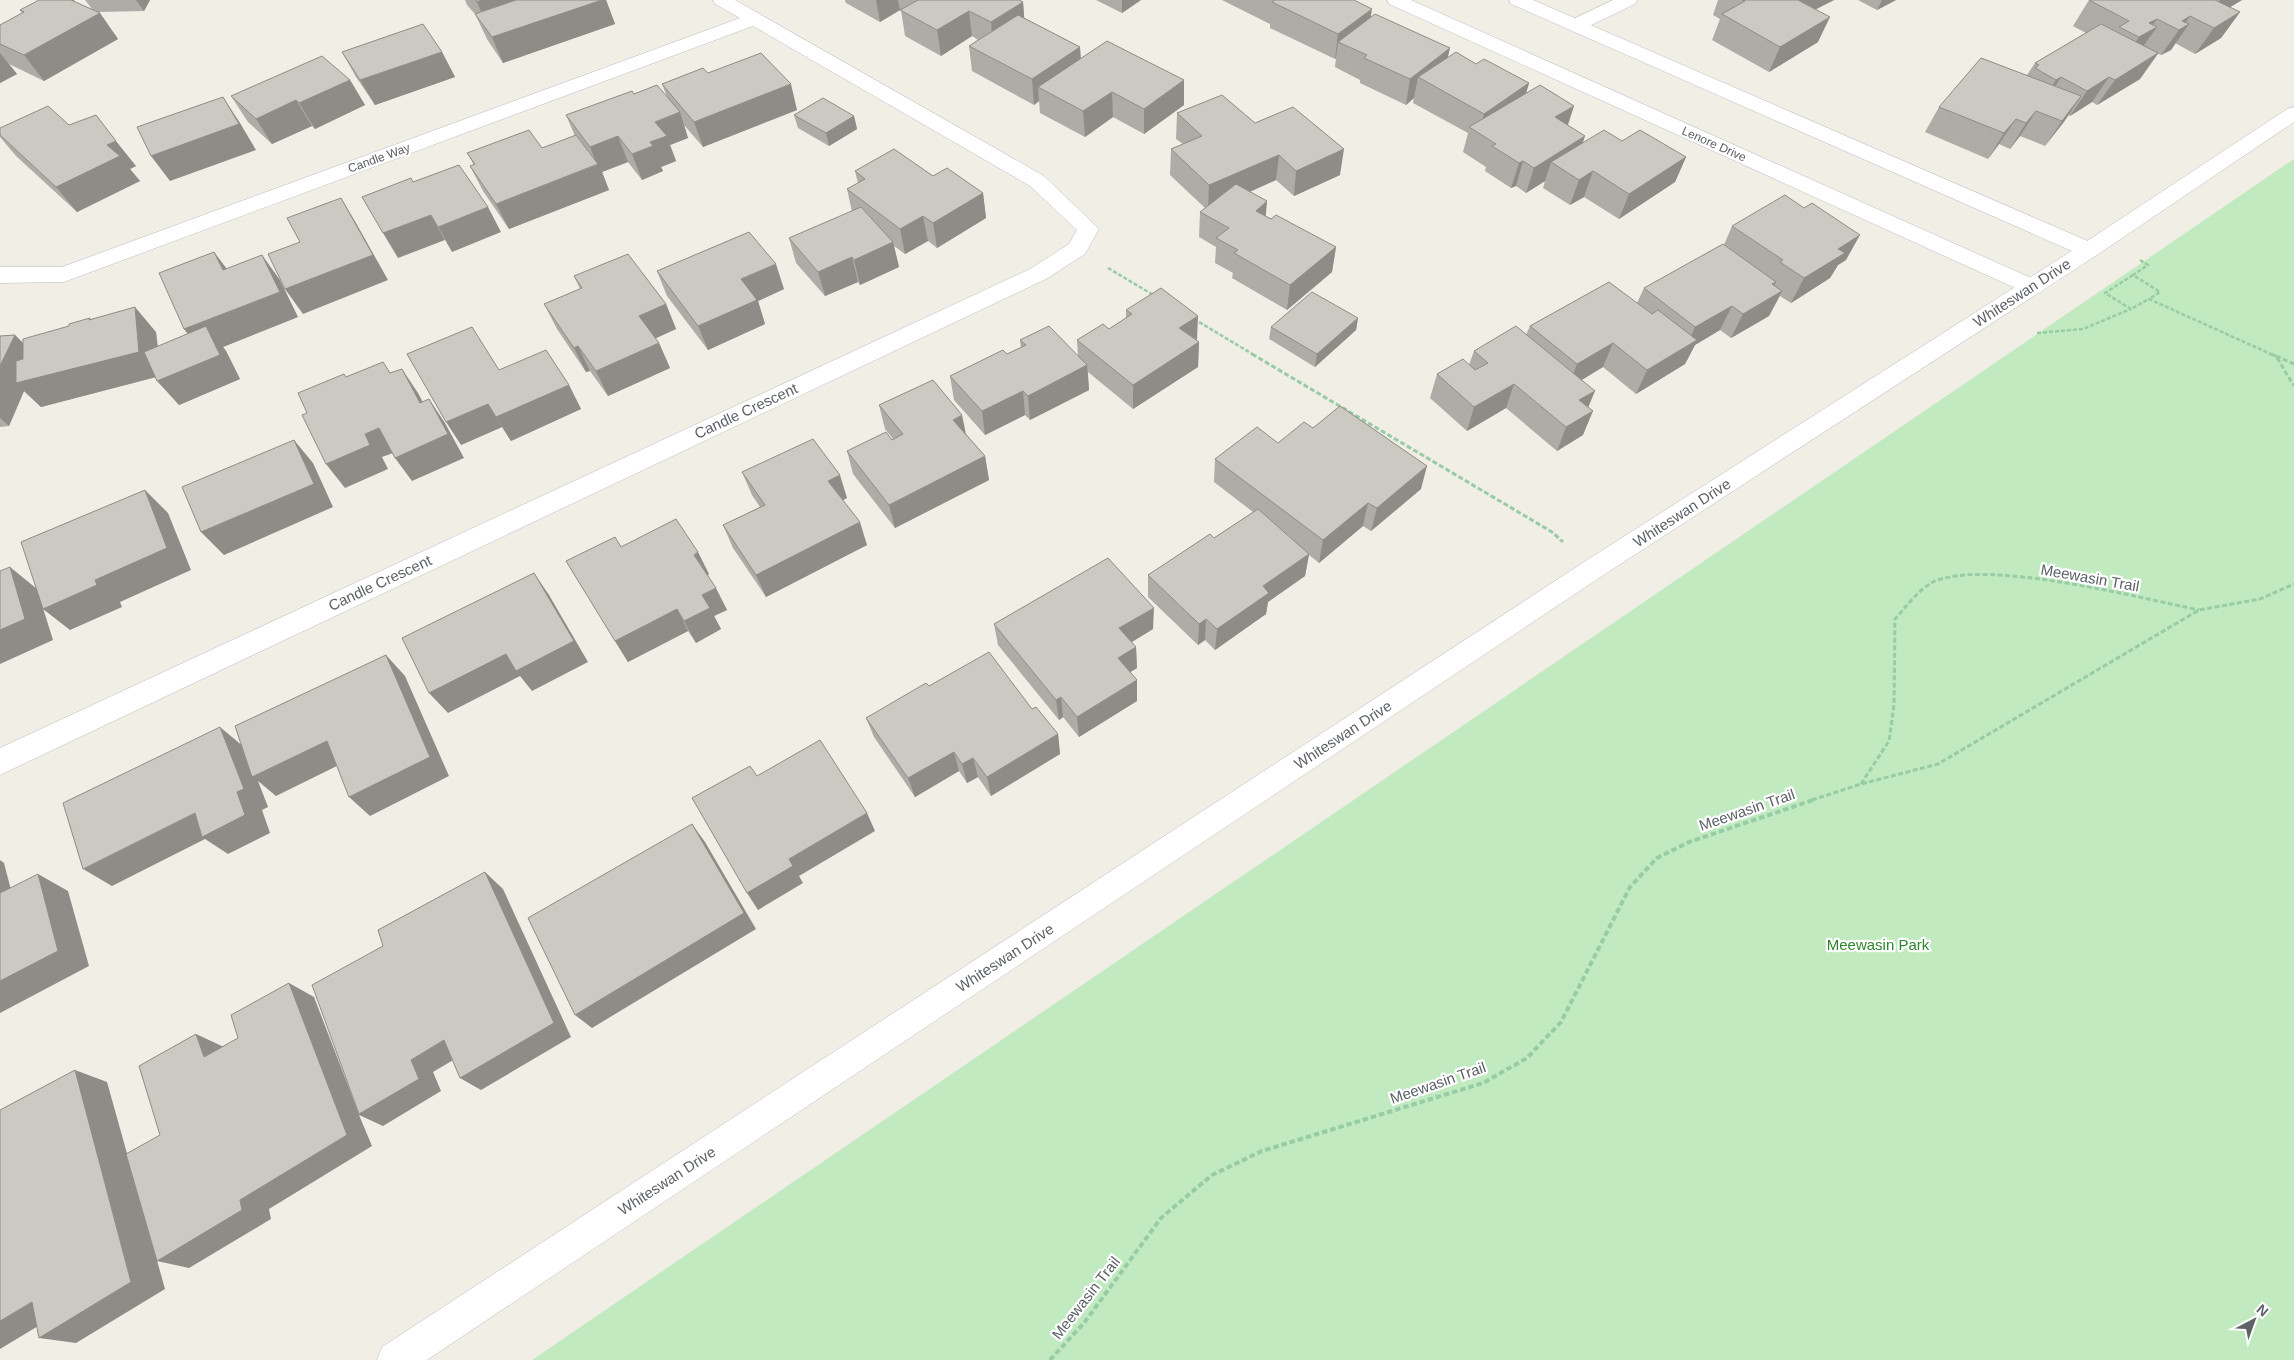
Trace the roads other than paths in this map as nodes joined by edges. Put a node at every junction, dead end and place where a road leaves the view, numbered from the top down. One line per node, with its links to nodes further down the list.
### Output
1 (722, 0): 5 (street, Candle Crescent)
2 (1396, 0): 10 (street, Lenore Drive)
3 (1518, 0): 6 (street)
4 (1628, 0): 6 (street)
5 (754, 19): 9 (street, Candle Way); 11 (street, Candle Crescent)
6 (1576, 25): 8 (street)
7 (2294, 113): 8 (street, Whiteswan Drive)
8 (2089, 250): 10 (street, Whiteswan Drive)
9 (0, 275)
10 (2032, 287): 12 (street, Whiteswan Drive)
11 (0, 762)
12 (395, 1360)

